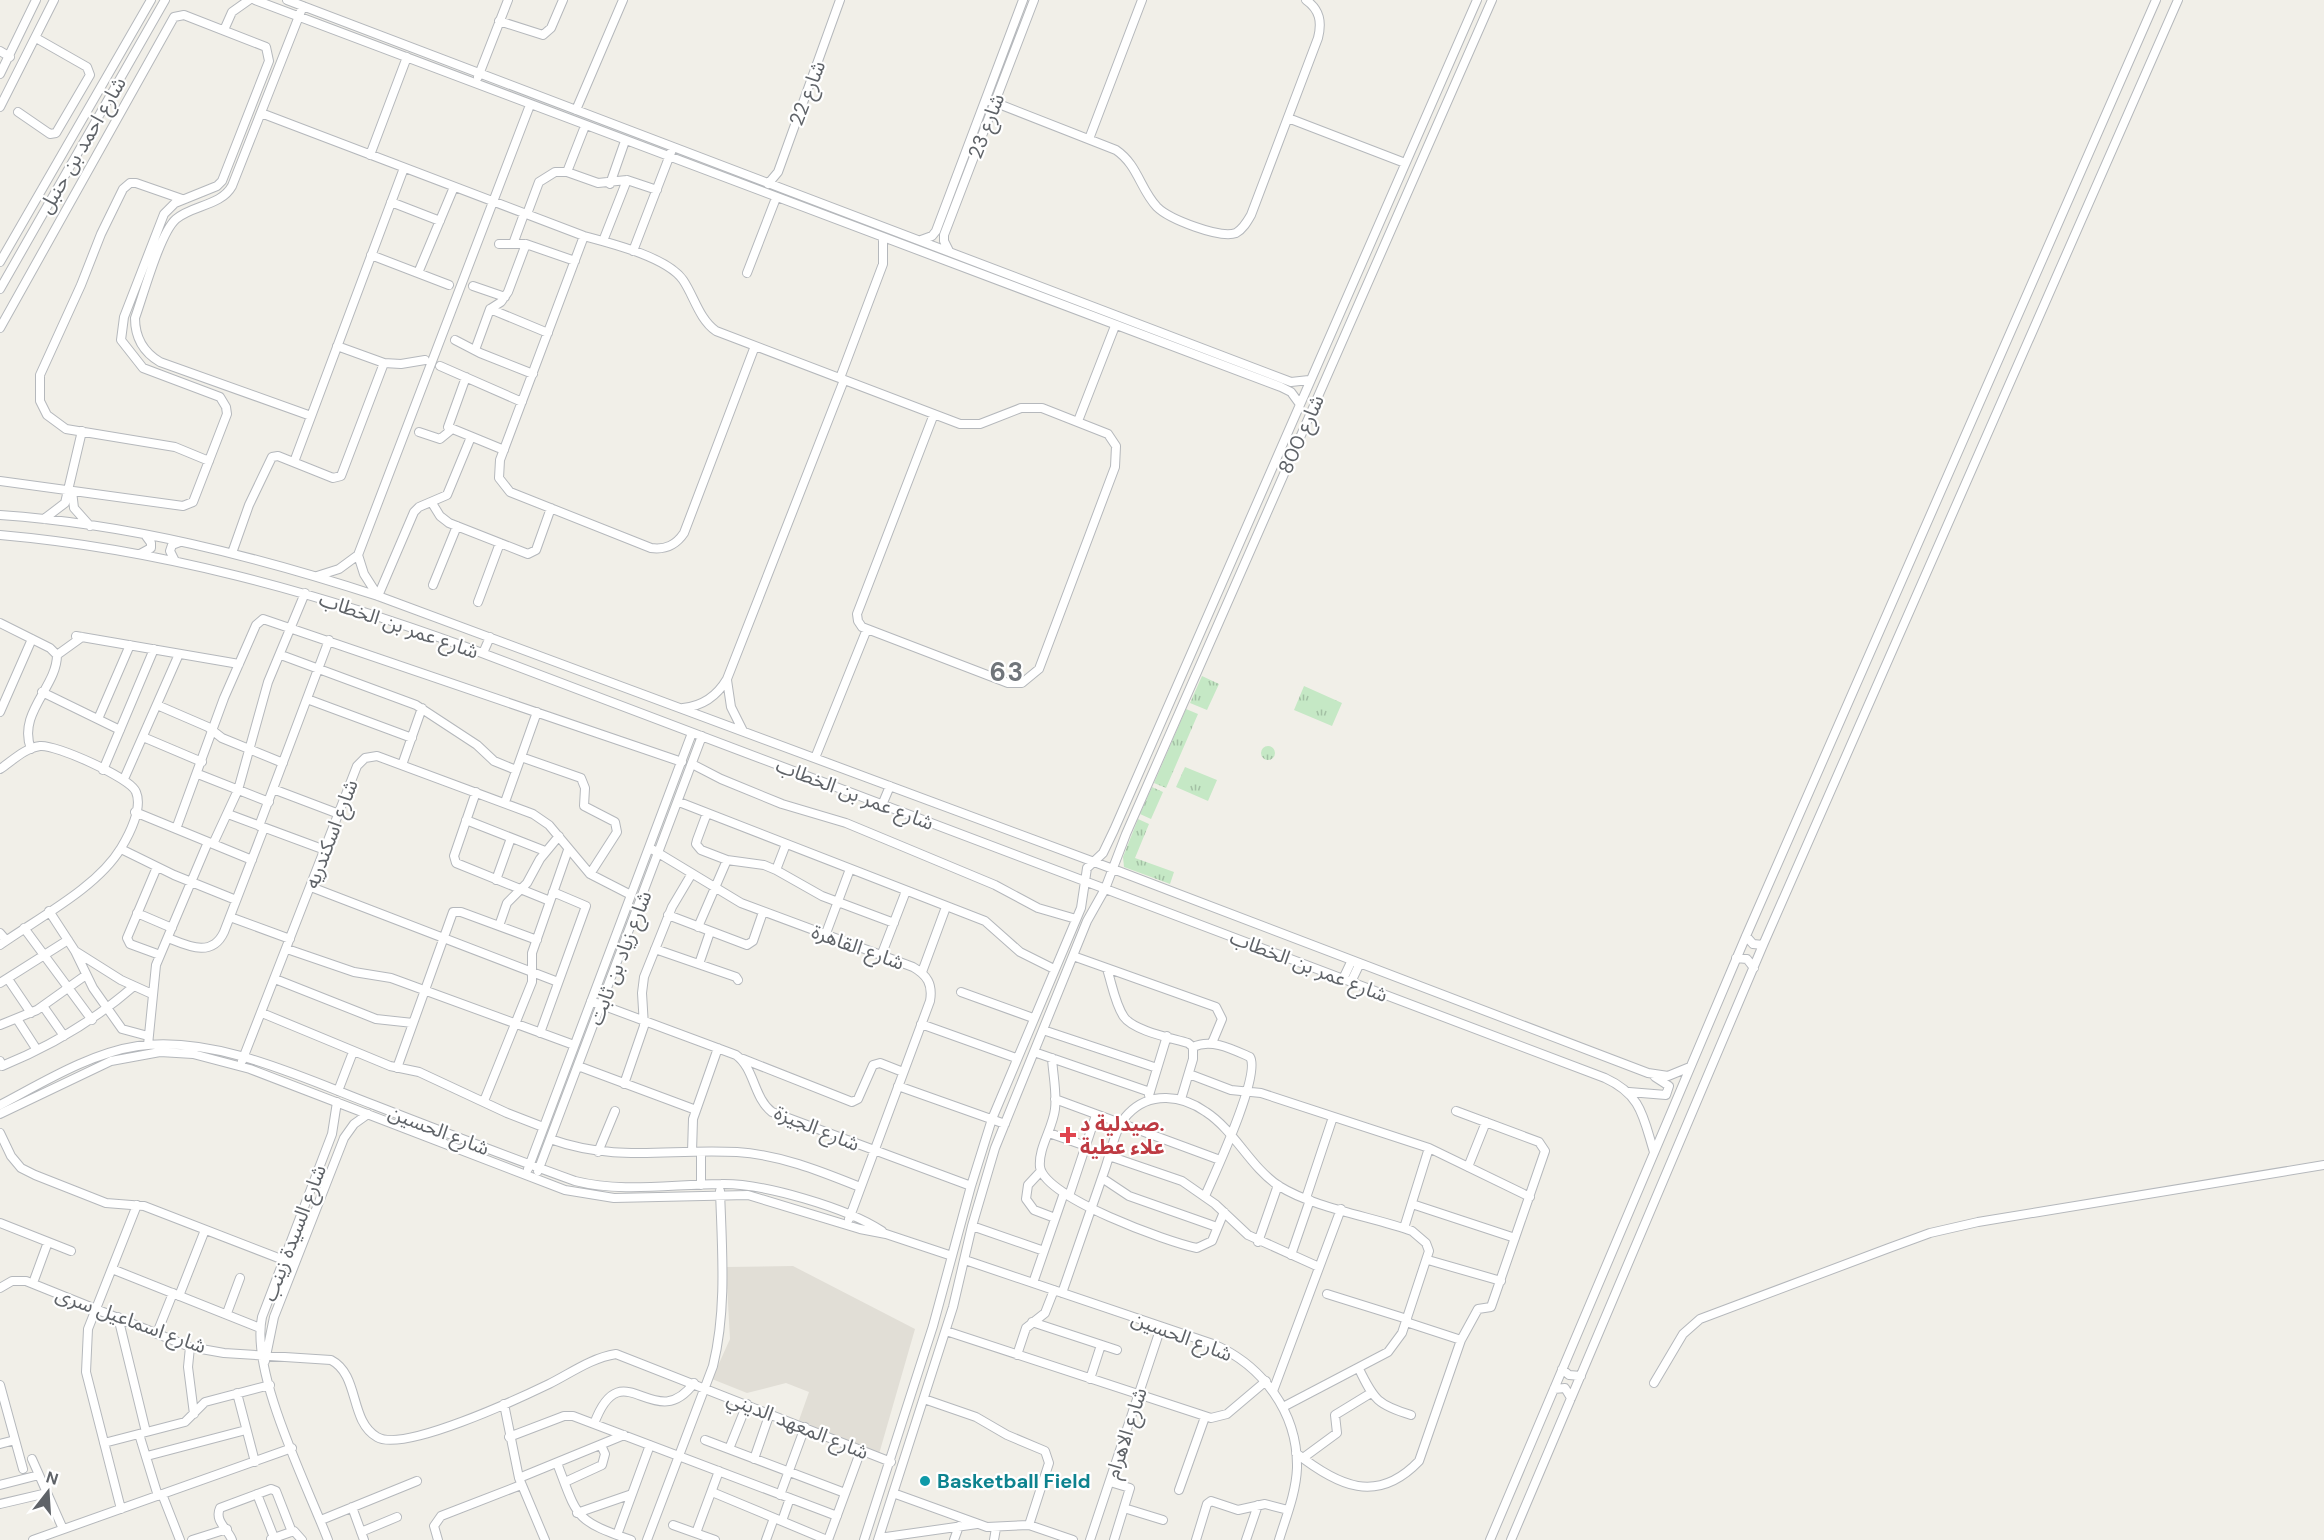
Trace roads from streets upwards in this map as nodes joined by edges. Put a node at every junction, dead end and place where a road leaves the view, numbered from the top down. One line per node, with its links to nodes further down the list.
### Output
1 (151, 0): 30 (street, شارع احمد بن حنبل)
2 (165, 0): 33 (street, شارع احمد بن حنبل)
3 (231, 0): 22 (street)
4 (249, 0): 22 (street)
5 (255, 0): 23 (street)
6 (287, 0): 21 (street)
7 (508, 0): 24 (street)
8 (563, 0): 24 (street)
9 (623, 0): 39 (street)
10 (840, 0): 53 (street, شارع 22)
11 (1023, 0): 35 (street, شارع 23)
12 (1034, 0): 36 (street, شارع 23)
13 (1142, 0): 44 (street)
14 (1306, 0): 42 (street)
15 (1477, 0): 49 (street, شارع 800)
16 (1492, 0): 85 (street, شارع 800)
17 (2156, 0): 247 (street)
18 (2178, 0): 254 (street)
19 (35, 1): 20 (street); 28 (street)
20 (52, 4): 26 (street)
21 (303, 6): 23 (street); 32 (street)
22 (232, 12): 25 (street)
23 (299, 17): 29 (street); 41 (street)
24 (500, 21): 32 (street)
25 (224, 30): 58 (street); 87 (street)
26 (36, 38): 38 (street); 40 (street)
27 (0, 51): 28 (street)
28 (10, 57): 31 (street)
29 (406, 57): 34 (street); 47 (street)
30 (111, 71): 33 (street); 76 (street, شارع احمد بن حنبل)
31 (0, 74)
32 (479, 74): 34 (street); 39 (street)
33 (120, 77): 81 (street, شارع احمد بن حنبل)
34 (476, 83): 37 (street)
35 (986, 99): 36 (street); 67 (street, شارع 23)
36 (995, 103): 44 (street); 73 (street, شارع 23)
37 (530, 105): 43 (street); 60 (street)
38 (0, 107)
39 (576, 110): 46 (street)
40 (18, 112)
41 (261, 113): 47 (street); 105 (street)
42 (1288, 118): 44 (street); 49 (street)
43 (585, 126): 45 (street); 51 (street)
44 (1089, 139)
45 (626, 141): 48 (street); 54 (street)
46 (673, 147): 48 (street); 53 (street)
47 (370, 155): 50 (street)
48 (669, 158): 56 (street); 57 (street)
49 (1405, 163): 83 (street, شارع 800)
50 (404, 168): 55 (street); 61 (street)
51 (567, 172): 54 (street); 63 (street)
52 (627, 180): 54 (street); 56 (street); 68 (street)
53 (768, 183): 59 (street)
54 (610, 184)
55 (454, 187): 60 (street); 64 (street)
56 (657, 190): 72 (street)
57 (776, 198): 62 (street); 78 (street)
58 (182, 199): 108 (street); 112 (street)
59 (813, 200): 62 (street); 67 (street)
60 (493, 201): 63 (street); 130 (street)
61 (391, 202): 64 (street); 74 (street)
62 (809, 210): 66 (street)
63 (526, 214): 65 (street); 70 (street)
64 (440, 221): 77 (street)
65 (584, 236): 68 (street); 75 (street)
66 (883, 238): 86 (street); 100 (street)
67 (920, 240): 73 (street)
68 (603, 241): 72 (street)
69 (499, 244): 70 (street)
70 (513, 244): 71 (street)
71 (526, 244): 75 (street); 82 (street)
72 (633, 251): 92 (street)
73 (950, 252): 89 (street)
74 (371, 255): 77 (street); 91 (street)
75 (575, 261): 88 (street)
76 (0, 262)
77 (418, 273): 79 (street)
78 (747, 273)
79 (449, 285)
80 (473, 286): 82 (street)
81 (0, 289)
82 (505, 297): 84 (street)
83 (1341, 308): 85 (street); 101 (street, شارع 800)
84 (490, 309): 88 (street); 94 (street)
85 (1354, 313): 117 (street, شارع 800)
86 (1115, 326): 93 (street); 106 (street)
87 (0, 328)
88 (548, 333): 98 (street)
89 (1176, 338): 93 (street); 101 (street)
90 (455, 340): 94 (street)
91 (337, 345): 96 (street); 105 (street)
92 (755, 346): 100 (street); 119 (street)
93 (1173, 347): 103 (street)
94 (475, 350): 98 (street)
95 (425, 360): 96 (street)
96 (384, 363): 113 (street)
97 (440, 366): 99 (street)
98 (532, 374): 102 (street)
99 (466, 377): 102 (street); 107 (street)
100 (842, 379): 104 (street); 153 (street)
101 (1309, 380): 103 (street, شارع 800)
102 (522, 402): 111 (street)
103 (1299, 403): 116 (street, شارع 800)
104 (934, 414): 106 (street); 139 (street)
105 (311, 416): 113 (street)
106 (1078, 422): 139 (street)
107 (451, 430): 109 (street); 110 (street)
108 (82, 431): 112 (street); 115 (street)
109 (419, 432)
110 (471, 437): 111 (street); 118 (street)
111 (504, 450): 119 (street)
112 (209, 461): 115 (street)
113 (294, 462): 128 (street)
114 (0, 481): 115 (street)
115 (71, 488): 121 (street); 122 (street)
116 (1259, 494): 117 (street); 211 (street, شارع 800)
117 (1272, 500): 214 (street, شارع 800)
118 (432, 502): 123 (street); 135 (street)
119 (551, 508): 127 (street)
120 (0, 515): 121 (street, شارع عمر بن الخطاب)
121 (44, 519): 122 (street, شارع عمر بن الخطاب)
122 (90, 526): 125 (street, شارع عمر بن الخطاب)
123 (457, 526): 127 (street); 133 (street)
124 (0, 535): 129 (street, شارع عمر بن الخطاب)
125 (142, 535): 126 (street, شارع عمر بن الخطاب); 129 (street)
126 (181, 542): 128 (street, شارع عمر بن الخطاب); 131 (street)
127 (500, 543): 136 (street)
128 (232, 553): 132 (street, شارع عمر بن الخطاب)
129 (139, 554): 131 (street, شارع عمر بن الخطاب)
130 (358, 555): 132 (street); 135 (street)
131 (176, 561): 134 (street, شارع عمر بن الخطاب)
132 (317, 576): 135 (street, شارع عمر بن الخطاب)
133 (433, 585)
134 (305, 593): 138 (street); 145 (street, شارع عمر بن الخطاب)
135 (378, 596): 140 (street, شارع عمر بن الخطاب)
136 (478, 602)
137 (0, 623): 142 (street)
138 (292, 628): 143 (street); 150 (street); 151 (street)
139 (867, 629): 173 (street)
140 (474, 631): 141 (street, شارع عمر بن الخطاب); 145 (street)
141 (490, 637): 147 (street); 159 (street, شارع عمر بن الخطاب)
142 (32, 639): 149 (street); 155 (street)
143 (329, 640): 152 (street); 161 (street)
144 (130, 645): 146 (street); 149 (street); 162 (street)
145 (466, 647): 147 (street, شارع عمر بن الخطاب)
146 (154, 649): 148 (street); 163 (street)
147 (483, 653): 166 (street, شارع عمر بن الخطاب)
148 (179, 654): 151 (street); 157 (street)
149 (57, 655): 154 (street)
150 (281, 655): 152 (street); 171 (street)
151 (238, 664): 164 (street)
152 (318, 669): 156 (street); 158 (street)
153 (727, 679): 159 (street); 165 (street)
154 (42, 692): 162 (street); 170 (street)
155 (3, 698): 160 (street)
156 (307, 699): 169 (street); 176 (street)
157 (157, 705): 164 (street); 168 (street)
158 (422, 708): 169 (street); 181 (street)
159 (681, 708): 165 (street, شارع عمر بن الخطاب)
160 (0, 712)
161 (537, 712): 172 (street); 175 (street)
162 (99, 719): 163 (street)
163 (120, 730): 180 (street)
164 (214, 731): 171 (street); 174 (street)
165 (744, 732): 173 (street, شارع عمر بن الخطاب)
166 (692, 733): 167 (street, شارع عمر بن الخطاب); 175 (street, شارع زياد بن ثابت)
167 (702, 736): 177 (street, شارع زياد بن ثابت); 191 (street, شارع عمر بن الخطاب)
168 (143, 737): 174 (street); 183 (street)
169 (411, 738): 178 (street)
170 (31, 749): 179 (street); 180 (street)
171 (250, 749): 176 (street); 186 (street)
172 (521, 757): 181 (street); 216 (street)
173 (815, 758): 184 (street, شارع عمر بن الخطاب)
174 (202, 762): 182 (street)
175 (682, 762): 203 (street, شارع زياد بن ثابت)
176 (283, 763): 185 (street)
177 (692, 764): 190 (street, شارع زياد بن ثابت); 236 (street)
178 (402, 765): 187 (street, شارع اسكندريه); 195 (street, شارع اسكندريه)
179 (0, 769)
180 (103, 770): 183 (street)
181 (516, 770): 189 (street)
182 (198, 774): 186 (street); 198 (street)
183 (124, 779): 192 (street)
184 (890, 786): 191 (street); 211 (street, شارع عمر بن الخطاب)
185 (273, 789): 188 (street); 195 (street)
186 (238, 790): 188 (street); 194 (street)
187 (476, 792): 189 (street, شارع اسكندريه); 196 (street)
188 (268, 802): 197 (street)
189 (505, 802): 199 (street, شارع اسكندريه)
190 (679, 802): 193 (street); 208 (street, شارع زياد بن ثابت)
191 (882, 805): 219 (street, شارع عمر بن الخطاب)
192 (135, 812): 198 (street); 204 (street)
193 (707, 813): 202 (street); 210 (street)
194 (228, 814): 197 (street); 201 (street)
195 (339, 814): 205 (street, شارع اسكندريه)
196 (466, 820): 200 (street); 218 (street)
197 (262, 827): 205 (street); 209 (street)
198 (176, 829): 201 (street)
199 (559, 836): 206 (street, شارع اسكندريه); 207 (street)
200 (511, 838): 207 (street); 218 (street)
201 (211, 843): 209 (street); 220 (street)
202 (786, 844): 213 (street); 215 (street)
203 (650, 848): 208 (street, شارع القاهرة); 227 (street, شارع زياد بن ثابت)
204 (121, 849): 212 (street); 232 (street)
205 (325, 850): 221 (street, شارع اسكندريه)
206 (568, 850): 216 (street, شارع اسكندريه); 226 (street)
207 (545, 851): 224 (street)
208 (659, 854): 217 (street, شارع القاهرة); 283 (street, شارع زياد بن ثابت)
209 (252, 860): 228 (street)
210 (727, 860): 215 (street); 222 (street)
211 (1092, 862): 214 (street, شارع عمر بن الخطاب); 219 (street, شارع 800)
212 (157, 867): 220 (street); 234 (street)
213 (850, 869): 225 (street); 230 (street)
214 (1113, 869): 223 (street, شارع 800); 263 (street, شارع عمر بن الخطاب)
215 (776, 870): 230 (street)
216 (590, 874): 227 (street, شارع اسكندريه)
217 (691, 875): 222 (street, شارع القاهرة); 235 (street)
218 (496, 879): 224 (street)
219 (1084, 881): 223 (street, شارع عمر بن الخطاب); 236 (street, شارع 800)
220 (191, 882): 228 (street); 243 (street)
221 (310, 887): 248 (street); 250 (street, شارع اسكندريه)
222 (715, 888): 233 (street, شارع القاهرة); 241 (street)
223 (1106, 889): 237 (street, شارع 800); 274 (street, شارع عمر بن الخطاب)
224 (522, 890): 229 (street); 240 (street)
225 (906, 891): 231 (street); 239 (street)
226 (553, 892): 229 (street); 275 (street)
227 (631, 895): 282 (street, شارع زياد بن ثابت)
228 (236, 900): 238 (street)
229 (550, 901): 252 (street)
230 (838, 902): 239 (street); 246 (street)
231 (946, 907): 266 (street); 269 (street)
232 (49, 911): 242 (street); 251 (street)
233 (763, 912): 244 (street); 246 (street, شارع القاهرة)
234 (137, 913): 243 (street); 259 (street)
235 (668, 915): 241 (street); 256 (street)
236 (1078, 915): 237 (street); 266 (street, شارع 800)
237 (1089, 916): 261 (street, شارع 800)
238 (230, 917): 249 (street); 250 (street)
239 (894, 923): 260 (street)
240 (499, 926): 248 (street); 252 (street)
241 (698, 927): 244 (street)
242 (24, 928): 253 (street); 258 (street)
243 (172, 928): 249 (street)
244 (710, 932): 264 (street)
245 (0, 933): 253 (street)
246 (825, 936): 260 (street, شارع القاهرة)
247 (1746, 936): 254 (street); 262 (street)
248 (442, 937): 268 (street); 279 (street)
249 (168, 938): 259 (street)
250 (290, 939): 255 (street, شارع اسكندريه)
251 (68, 940): 257 (street); 258 (street)
252 (537, 940): 268 (street)
253 (3, 942)
254 (1763, 945): 265 (street)
255 (287, 948): 272 (street, شارع اسكندريه); 279 (street)
256 (655, 949): 264 (street); 291 (street)
257 (75, 951): 270 (street); 277 (street)
258 (45, 955): 271 (street); 278 (street)
259 (160, 955): 281 (street)
260 (880, 956): 269 (street, شارع القاهرة)
261 (1073, 956): 267 (street); 296 (street, شارع 800)
262 (1736, 958): 265 (street); 316 (street)
263 (1356, 961): 274 (street); 320 (street, شارع عمر بن الخطاب)
264 (699, 964): 273 (street)
265 (1754, 968): 428 (street)
266 (1054, 969): 289 (street, شارع 800)
267 (1107, 969): 300 (street); 301 (street)
268 (532, 972): 275 (street); 294 (street)
269 (922, 972): 295 (street, شارع القاهرة)
270 (86, 975): 278 (street); 285 (street)
271 (8, 979): 276 (street); 287 (street)
272 (275, 979): 286 (street, شارع اسكندريه); 292 (street)
273 (738, 980)
274 (1347, 981): 327 (street, شارع عمر بن الخطاب)
275 (558, 982): 297 (street)
276 (0, 983)
277 (134, 986): 281 (street); 285 (street)
278 (68, 988): 284 (street); 290 (street)
279 (424, 990): 292 (street); 294 (street)
280 (961, 992): 289 (street)
281 (152, 994): 299 (street)
282 (591, 1001): 283 (street); 303 (street, شارع زياد بن ثابت)
283 (602, 1005): 291 (street); 315 (street, شارع زياد بن ثابت)
284 (43, 1006): 287 (street); 298 (street)
285 (108, 1009): 290 (street); 299 (street)
286 (262, 1012): 307 (street); 313 (street, شارع اسكندريه)
287 (31, 1013): 288 (street)
288 (17, 1018): 293 (street); 306 (street)
289 (1033, 1018): 310 (street, شارع 800)
290 (92, 1020): 298 (street)
291 (645, 1021): 305 (street); 322 (street)
292 (413, 1023): 317 (street)
293 (0, 1024)
294 (515, 1024): 297 (street); 330 (street)
295 (921, 1024): 310 (street); 319 (street, شارع القاهرة)
296 (1043, 1030): 308 (street, شارع 800); 318 (street)
297 (540, 1033): 303 (street)
298 (64, 1036): 306 (street)
299 (148, 1036): 302 (street)
300 (1167, 1036): 304 (street); 318 (street)
301 (1212, 1043): 304 (street); 326 (street)
302 (148, 1045): 313 (street, شارع الحسين); 314 (street, شارع الحسين)
303 (574, 1045): 345 (street, شارع زياد بن ثابت)
304 (1193, 1047): 321 (street)
305 (718, 1048): 309 (street); 334 (street)
306 (38, 1050): 312 (street)
307 (353, 1052): 317 (street); 324 (street)
308 (1034, 1052): 311 (street); 343 (street, شارع 800)
309 (741, 1058): 319 (street); 352 (street, شارع الجيزة)
310 (1016, 1058): 341 (street, شارع 800)
311 (1052, 1058): 325 (street); 328 (street)
312 (0, 1061)
313 (242, 1062): 314 (street, شارع الحسين); 324 (street, شارع الحسين); 331 (street, شارع الحسين)
314 (92, 1064): 333 (street, شارع الحسين); 337 (street, شارع الحسين)
315 (578, 1066): 322 (street); 349 (street, شارع زياد بن ثابت)
316 (1690, 1067): 320 (street, شارع عمر بن الخطاب); 355 (street)
317 (397, 1068): 330 (street)
318 (1157, 1068): 325 (street)
319 (903, 1072): 323 (street, شارع القاهرة)
320 (1648, 1073): 327 (street)
321 (1189, 1074): 326 (street); 329 (street)
322 (624, 1084): 334 (street)
323 (898, 1086): 341 (street); 352 (street, شارع القاهرة)
324 (338, 1091): 358 (street, شارع الحسين)
325 (1150, 1092): 332 (street)
326 (1247, 1092): 340 (street); 348 (street)
327 (1629, 1092): 355 (street)
328 (1055, 1099): 339 (street); 347 (street)
329 (1181, 1099): 332 (street); 348 (street)
330 (484, 1101): 345 (street)
331 (337, 1102): 338 (street, شارع الحسين); 397 (street, شارع السيدة زينب)
332 (1147, 1102): 344 (street)
333 (0, 1105)
334 (696, 1110): 354 (street)
335 (1456, 1111): 342 (street)
336 (615, 1112): 353 (street)
337 (0, 1114)
338 (368, 1114): 363 (street, شارع الحسين); 400 (street, شارع السيدة زينب)
339 (1096, 1115): 344 (street); 350 (street)
340 (1333, 1117): 351 (street); 375 (street)
341 (992, 1119): 343 (street); 369 (street, شارع 800)
342 (1486, 1122): 360 (street); 374 (street)
343 (1005, 1124): 385 (street, شارع 800)
344 (1121, 1124): 356 (street); 357 (street)
345 (543, 1127): 358 (street, شارع زياد بن ثابت)
346 (0, 1133): 377 (street)
347 (1048, 1133): 350 (street); 362 (street)
348 (1230, 1135): 357 (street); 368 (street)
349 (550, 1139): 353 (street); 361 (street, شارع زياد بن ثابت)
350 (1086, 1146): 372 (street)
351 (1429, 1148): 360 (street); 376 (street)
352 (874, 1150): 369 (street, شارع الجيزة); 370 (street, شارع القاهرة)
353 (598, 1152): 354 (street)
354 (697, 1152): 367 (street); 370 (street)
355 (1654, 1152): 427 (street)
356 (1109, 1156): 365 (street); 373 (street)
357 (1220, 1160): 373 (street)
358 (530, 1164): 361 (street, شارع الحسين); 363 (street, شارع زياد بن ثابت)
359 (2324, 1165): 432 (street)
360 (1468, 1167): 374 (street)
361 (539, 1168): 364 (street, شارع زياد بن ثابت); 367 (street, شارع الحسين)
362 (1041, 1171): 372 (street); 382 (street)
363 (526, 1174): 364 (street, شارع الحسين)
364 (535, 1178): 371 (street, شارع الحسين)
365 (1102, 1178): 378 (street); 386 (street)
366 (720, 1184): 367 (street, شارع الحسين); 371 (street); 381 (street, شارع الحسين)
367 (702, 1185)
368 (1278, 1185): 375 (street); 392 (street)
369 (971, 1186): 396 (street, شارع 800)
370 (860, 1187): 381 (street, شارع القاهرة)
371 (720, 1194): 384 (street, شارع الحسين); 435 (street)
372 (1066, 1194): 378 (street); 382 (street)
373 (1205, 1196): 380 (street)
374 (1530, 1197): 390 (street)
375 (1308, 1199): 379 (street); 395 (street)
376 (1412, 1204): 387 (street); 390 (street)
377 (137, 1205): 388 (street); 402 (street)
378 (1091, 1209): 386 (street); 408 (street)
379 (1341, 1209): 387 (street); 401 (street)
380 (1224, 1212): 386 (street); 392 (street)
381 (850, 1215): 384 (street, شارع القاهرة); 389 (street, شارع الحسين)
382 (1055, 1218): 394 (street)
383 (0, 1223): 391 (street)
384 (847, 1225): 389 (street, شارع الحسين)
385 (972, 1226): 394 (street); 398 (street, شارع 800)
386 (1217, 1227)
387 (1404, 1228): 399 (street)
388 (205, 1230): 397 (street); 409 (street)
389 (886, 1234): 396 (street, شارع الحسين)
390 (1515, 1238): 404 (street)
391 (48, 1242): 393 (street); 405 (street)
392 (1258, 1242): 395 (street)
393 (71, 1251)
394 (1044, 1251): 406 (street)
395 (1290, 1255): 401 (street)
396 (952, 1256): 465 (street, شارع 800)
397 (284, 1260): 400 (street); 417 (street, شارع السيدة زينب)
398 (965, 1260): 406 (street, شارع الحسين); 418 (street, شارع 800)
399 (1428, 1260): 404 (street); 414 (street)
400 (294, 1264): 425 (street, شارع السيدة زينب)
401 (1319, 1267): 437 (street)
402 (112, 1269): 409 (street); 411 (street)
403 (240, 1278): 412 (street)
404 (1501, 1281): 420 (street)
405 (33, 1283): 407 (street, شارع اسماعيل سرى); 411 (street, شارع اسماعيل سرى)
406 (1033, 1284): 408 (street, شارع الحسين)
407 (0, 1288)
408 (1058, 1292): 415 (street); 416 (street, شارع الحسين)
409 (176, 1294): 412 (street); 419 (street)
410 (1327, 1294): 414 (street)
411 (96, 1309): 413 (street, شارع اسماعيل سرى); 459 (street)
412 (227, 1313): 417 (street)
413 (118, 1317): 419 (street, شارع اسماعيل سرى); 454 (street)
414 (1406, 1321): 420 (street); 426 (street)
415 (1032, 1322): 421 (street); 424 (street)
416 (1161, 1327): 430 (street, شارع الحسين); 440 (street, شارع الاهرام)
417 (260, 1328): 425 (street, شارع السيدة زينب)
418 (946, 1330): 424 (street); 442 (street, شارع 800)
419 (157, 1333): 422 (street, شارع اسماعيل سرى)
420 (1461, 1340): 470 (street)
421 (1101, 1345): 423 (street); 429 (street)
422 (190, 1347): 425 (street, شارع اسماعيل سرى); 448 (street)
423 (1117, 1350)
424 (1017, 1355): 429 (street)
425 (264, 1356): 434 (street, شارع السيدة زينب); 443 (street, شارع اسماعيل سرى)
426 (1359, 1369): 439 (street); 445 (street)
427 (1562, 1369): 428 (street); 436 (street)
428 (1581, 1376): 441 (street)
429 (1090, 1379): 440 (street)
430 (1266, 1381): 437 (street, شارع الحسين); 450 (street)
431 (694, 1383): 435 (street, شارع المعهد الديني); 443 (street, شارع المعهد الديني); 451 (street)
432 (1654, 1383)
433 (0, 1384): 446 (street)
434 (270, 1384): 438 (street); 463 (street, شارع السيدة زينب)
435 (705, 1387): 444 (street, شارع المعهد الديني); 469 (street)
436 (1554, 1389): 441 (street); 543 (street)
437 (1273, 1391): 445 (street, شارع الحسين)
438 (237, 1393): 448 (street); 453 (street)
439 (1371, 1393): 449 (street); 470 (street)
440 (1138, 1395): 450 (street); 483 (street, شارع الاهرام)
441 (1571, 1398): 544 (street)
442 (924, 1399): 467 (street, شارع 800); 510 (street)
443 (504, 1404): 456 (street)
444 (747, 1404): 447 (street, شارع المعهد الديني); 464 (street)
445 (1283, 1407): 470 (street, شارع الحسين)
446 (3, 1411): 457 (street)
447 (770, 1413): 452 (street, شارع المعهد الديني); 472 (street)
448 (194, 1414): 454 (street)
449 (1411, 1415)
450 (1205, 1417): 485 (street)
451 (594, 1424): 455 (street); 456 (street)
452 (805, 1427): 466 (street, شارع المعهد الديني); 478 (street)
453 (246, 1430): 468 (street); 473 (street)
454 (143, 1433): 459 (street); 468 (street)
455 (624, 1435): 461 (street); 462 (street)
456 (509, 1437): 481 (street)
457 (15, 1440): 460 (street); 476 (street)
458 (705, 1440): 464 (street)
459 (104, 1443): 499 (street)
460 (0, 1444)
461 (601, 1444): 474 (street); 482 (street)
462 (650, 1445): 469 (street); 491 (street)
463 (292, 1448): 473 (street); 504 (street, شارع السيدة زينب)
464 (729, 1449): 472 (street)
465 (896, 1449): 467 (street); 475 (street, شارع 800)
466 (861, 1450): 475 (street, شارع المعهد الديني); 488 (street)
467 (906, 1453): 489 (street, شارع 800)
468 (147, 1456): 493 (street)
469 (679, 1456): 477 (street); 531 (street)
470 (1299, 1456): 500 (street, شارع الحسين)
471 (32, 1459): 479 (street)
472 (754, 1459): 478 (street)
473 (255, 1462): 493 (street)
474 (557, 1462): 481 (street); 482 (street)
475 (891, 1462): 535 (street, شارع 800)
476 (23, 1469)
477 (719, 1472): 486 (street); 492 (street)
478 (789, 1472): 488 (street); 492 (street)
479 (39, 1475): 484 (street); 487 (street)
480 (417, 1481): 497 (street)
481 (520, 1481): 528 (street); 529 (street)
482 (565, 1482): 501 (street)
483 (1110, 1482): 498 (street); 520 (street, شارع الاهرام)
484 (0, 1485)
485 (1179, 1490)
486 (712, 1492): 505 (street); 515 (street)
487 (47, 1493): 495 (street); 513 (street)
488 (845, 1493): 502 (street)
489 (893, 1493): 507 (street); 519 (street, شارع 800)
490 (257, 1494): 512 (street); 514 (street); 525 (street)
491 (632, 1494): 501 (street); 516 (street)
492 (780, 1494): 494 (street)
493 (160, 1495): 499 (street); 522 (street)
494 (790, 1498): 502 (street); 505 (street)
495 (0, 1504)
496 (1258, 1505): 500 (street); 540 (street); 541 (street)
497 (352, 1508): 504 (street); 517 (street)
498 (1124, 1508): 506 (street); 539 (street)
499 (121, 1509): 513 (street)
500 (1288, 1510): 542 (street, شارع الحسين)
501 (577, 1513): 516 (street)
502 (837, 1516): 534 (street)
503 (397, 1517): 517 (street)
504 (321, 1520): 527 (street, شارع السيدة زينب)
505 (778, 1520): 533 (street); 534 (street)
506 (1163, 1520)
507 (978, 1524): 509 (street); 511 (street)
508 (673, 1525): 515 (street)
509 (959, 1526): 518 (street); 536 (street)
510 (1029, 1526): 511 (street); 538 (street)
511 (996, 1528): 537 (street)
512 (227, 1529): 523 (street); 524 (street)
513 (63, 1530): 521 (street)
514 (292, 1532): 525 (street); 526 (street)
515 (696, 1533): 532 (street)
516 (617, 1535): 530 (street)
517 (362, 1536)
518 (918, 1536): 519 (street)
519 (878, 1539)
520 (1092, 1539)
521 (33, 1540)
522 (180, 1540)
523 (192, 1540)
524 (232, 1540)
525 (273, 1540)
526 (302, 1540)
527 (328, 1540)
528 (438, 1540)
529 (545, 1540)
530 (632, 1540)
531 (647, 1540)
532 (715, 1540)
533 (766, 1540)
534 (828, 1540)
535 (864, 1540)
536 (954, 1540)
537 (994, 1540)
538 (1073, 1540)
539 (1114, 1540)
540 (1196, 1540)
541 (1246, 1540)
542 (1279, 1540)
543 (1490, 1540)
544 (1511, 1540)

